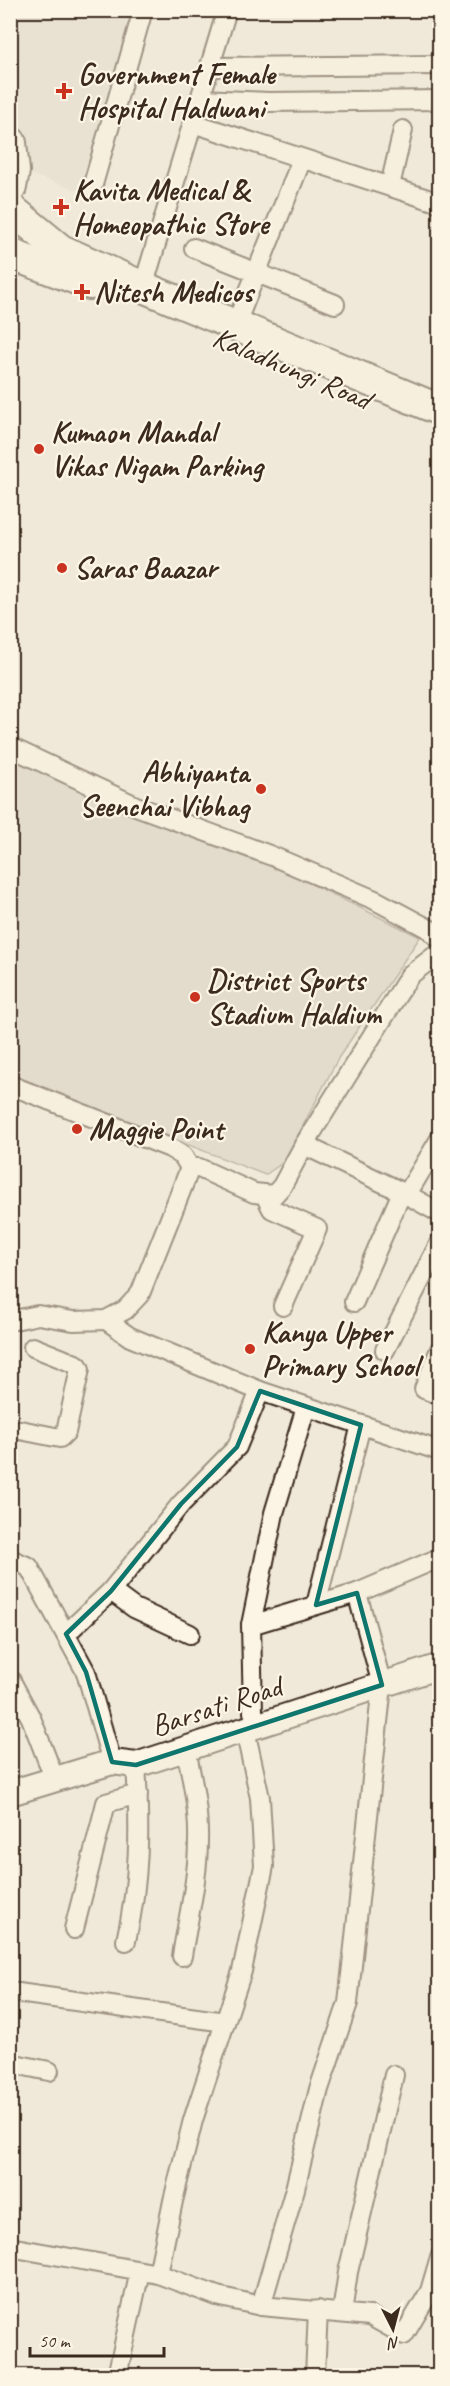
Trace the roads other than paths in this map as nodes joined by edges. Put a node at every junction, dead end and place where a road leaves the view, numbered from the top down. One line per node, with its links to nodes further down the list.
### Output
1 (143, 10): 13 (street)
2 (227, 10): 4 (street)
3 (440, 65): 4 (street)
4 (211, 67): 5 (street)
5 (201, 99): 6 (street); 7 (street)
6 (440, 100)
7 (193, 123): 10 (street); 20 (street)
8 (403, 130): 11 (street)
9 (10, 143): 12 (highway)
10 (302, 159): 11 (street); 19 (street)
11 (390, 186): 14 (street)
12 (10, 187)
13 (92, 188)
14 (440, 203)
15 (10, 208): 18 (main road, Kaladhungi Road)
16 (194, 248): 19 (street)
17 (10, 254): 18 (main road, Kaladhungi Road)
18 (46, 254): 20 (main road, Kaladhungi Road)
19 (256, 273): 21 (street); 22 (street)
20 (140, 295): 22 (main road, Kaladhungi Road); 23 (main road, Kaladhungi Road)
21 (335, 304)
22 (235, 326): 23 (main road, Kaladhungi Road)
23 (364, 388): 24 (main road, Kaladhungi Road); 25 (main road, Kaladhungi Road)
24 (440, 410)
25 (440, 429)
26 (10, 747): 27 (street)
27 (440, 939)
28 (440, 952): 31 (street)
29 (10, 1085): 32 (street)
30 (440, 1139): 33 (street)
31 (304, 1145): 33 (street); 34 (street)
32 (190, 1168): 34 (street); 39 (street)
33 (405, 1193): 35 (street); 37 (street)
34 (265, 1195): 38 (street)
35 (440, 1214)
36 (440, 1242): 43 (street)
37 (354, 1302)
38 (283, 1306)
39 (106, 1320): 40 (street); 44 (street)
40 (10, 1321)
41 (33, 1347): 48 (street)
42 (440, 1348): 45 (street)
43 (385, 1350)
44 (260, 1391): 46 (street); 53 (street)
45 (440, 1395)
46 (306, 1407): 47 (street); 56 (street)
47 (361, 1425): 49 (street); 55 (street)
48 (10, 1428)
49 (440, 1451)
50 (439, 1558): 52 (street); 54 (street)
51 (10, 1559): 57 (street)
52 (440, 1565)
53 (111, 1591): 57 (street); 58 (street)
54 (357, 1593): 55 (street); 61 (street)
55 (316, 1605): 56 (street)
56 (251, 1625): 62 (street)
57 (66, 1634): 64 (street)
58 (190, 1634)
59 (440, 1666): 61 (street, Barsati Road)
60 (10, 1679): 66 (street)
61 (382, 1686): 62 (street, Barsati Road); 81 (street)
62 (252, 1727): 63 (street, Barsati Road); 73 (street)
63 (186, 1749): 65 (street, Barsati Road); 71 (street)
64 (112, 1762): 65 (street, Barsati Road); 66 (street, Barsati Road)
65 (136, 1765): 68 (street)
66 (55, 1780): 67 (street, Barsati Road)
67 (10, 1793)
68 (138, 1794): 69 (street); 70 (street)
69 (74, 1929)
70 (126, 1941)
71 (182, 1956)
72 (11, 1992): 73 (street)
73 (225, 2022): 80 (street)
74 (10, 2063): 75 (street)
75 (49, 2071)
76 (394, 2075): 83 (street)
77 (10, 2247): 79 (street)
78 (440, 2257): 83 (street)
79 (140, 2271): 80 (street); 84 (street)
80 (158, 2274): 81 (street)
81 (261, 2306): 82 (street)
82 (318, 2310): 83 (street); 85 (street)
83 (342, 2313)
84 (117, 2376)
85 (315, 2376)

